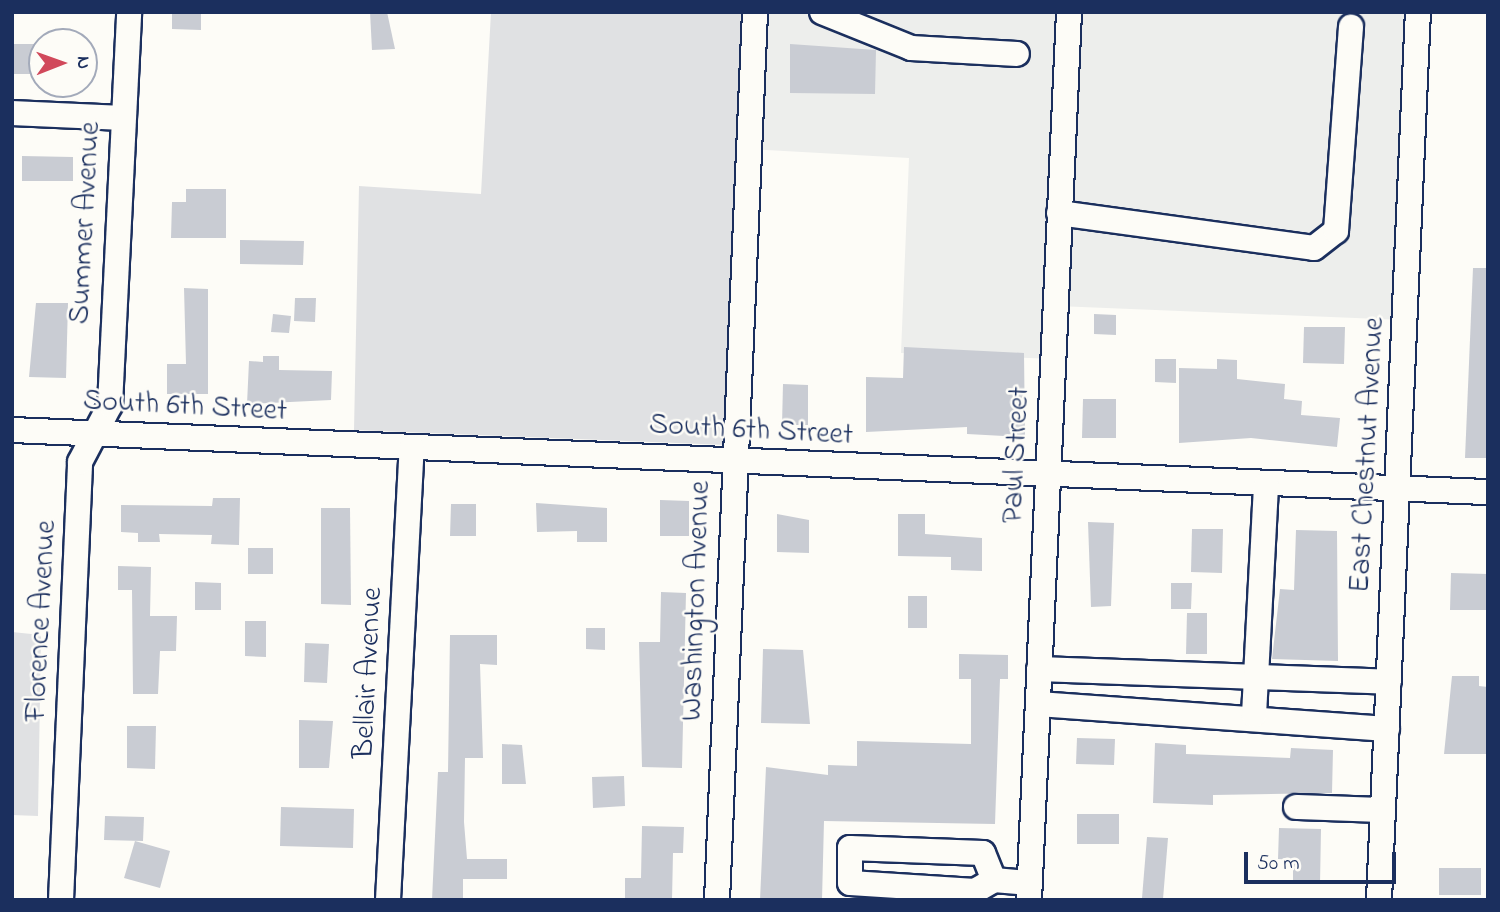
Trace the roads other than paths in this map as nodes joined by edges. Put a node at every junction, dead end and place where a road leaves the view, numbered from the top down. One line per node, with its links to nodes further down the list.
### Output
1 (129, 12): 9 (street, Summer Avenue)
2 (755, 12): 14 (street, Washington Avenue)
3 (822, 12): 7 (street)
4 (1069, 12): 10 (street, Paul Street)
5 (1418, 12): 17 (street, East Chestnut Avenue)
6 (1351, 26): 10 (street)
7 (1017, 54)
8 (12, 113): 9 (street)
9 (123, 118): 12 (street, Summer Avenue)
10 (1059, 213): 15 (street, Paul Street)
11 (12, 430): 12 (street, South 6th Street)
12 (96, 434): 13 (street, South 6th Street); 31 (street, Florence Avenue)
13 (412, 449): 14 (street, South 6th Street); 32 (street, Bellair Avenue)
14 (735, 461): 15 (street, South 6th Street); 33 (street, Washington Avenue)
15 (1047, 476): 16 (street, South 6th Street); 19 (street, Paul Street)
16 (1266, 484): 17 (street, South 6th Street); 21 (street)
17 (1398, 487): 18 (street, South 6th Street); 22 (street, East Chestnut Avenue)
18 (1488, 492)
19 (1039, 669): 20 (street); 23 (street, Paul Street)
20 (1172, 676): 21 (street); 24 (street)
21 (1256, 677): 22 (street); 25 (street)
22 (1389, 682): 26 (street, East Chestnut Avenue)
23 (1038, 704): 24 (street); 30 (street, Paul Street)
24 (1170, 710): 25 (street)
25 (1254, 715): 26 (street)
26 (1387, 729): 28 (street, East Chestnut Avenue)
27 (1296, 807): 28 (street)
28 (1383, 810): 34 (street, East Chestnut Avenue)
29 (995, 880): 29 (street); 30 (street)
30 (1030, 891)
31 (61, 900)
32 (388, 900)
33 (717, 900)
34 (1379, 900)

